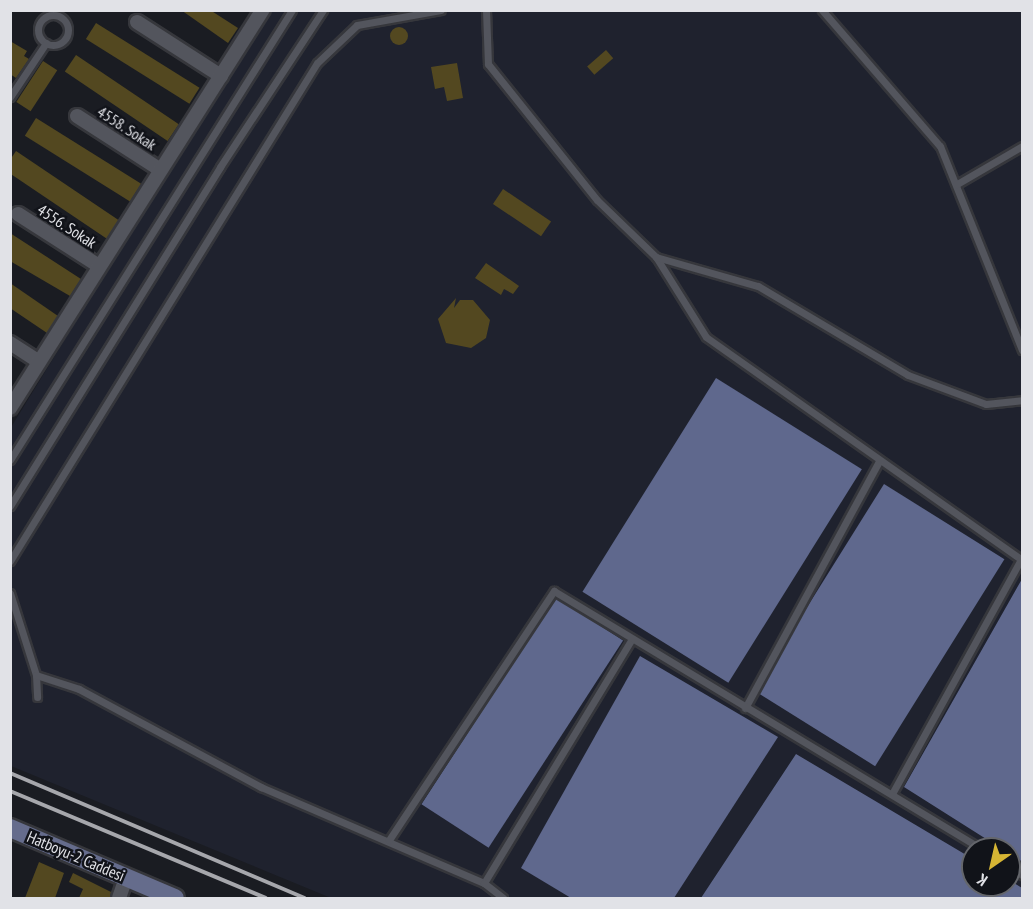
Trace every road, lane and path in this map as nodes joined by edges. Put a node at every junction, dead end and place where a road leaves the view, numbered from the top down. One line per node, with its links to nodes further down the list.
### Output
1 (263, 10): 10 (street)
2 (292, 10): 24 (lane)
3 (323, 10): 26 (lane)
4 (441, 10): 28 (lane)
5 (486, 10): 17 (lane)
6 (822, 10): 15 (lane)
7 (64, 14): 9 (lane); 9 (lane)
8 (137, 22): 10 (street)
9 (46, 43): 11 (lane)
10 (220, 76): 14 (street)
11 (10, 97)
12 (76, 116): 14 (street, 4558. Sokak)
13 (1023, 146): 15 (lane)
14 (159, 169): 18 (street)
15 (957, 184): 20 (lane)
16 (18, 214): 18 (street, 4556. Sokak)
17 (656, 257): 22 (lane); 25 (lane)
18 (99, 266): 21 (street)
19 (10, 344): 21 (street)
20 (1023, 350)
21 (38, 361): 23 (street)
22 (1023, 400)
23 (10, 408)
24 (10, 460)
25 (879, 461): 27 (lane); 33 (lane)
26 (10, 506)
27 (1022, 560): 34 (lane)
28 (10, 561)
29 (10, 593): 31 (lane)
30 (632, 639): 33 (lane); 37 (lane); 39 (lane)
31 (36, 675): 32 (lane); 37 (lane)
32 (37, 697)
33 (745, 708): 34 (lane)
34 (893, 792): 36 (lane)
35 (10, 828): 38 (main road, Hatboyu-2 Caddesi)
36 (963, 837)
37 (389, 840): 39 (lane)
38 (126, 878): 40 (street); 41 (main road, Hatboyu-2 Caddesi)
39 (484, 883): 42 (lane)
40 (119, 898)
41 (175, 898)
42 (503, 898)

